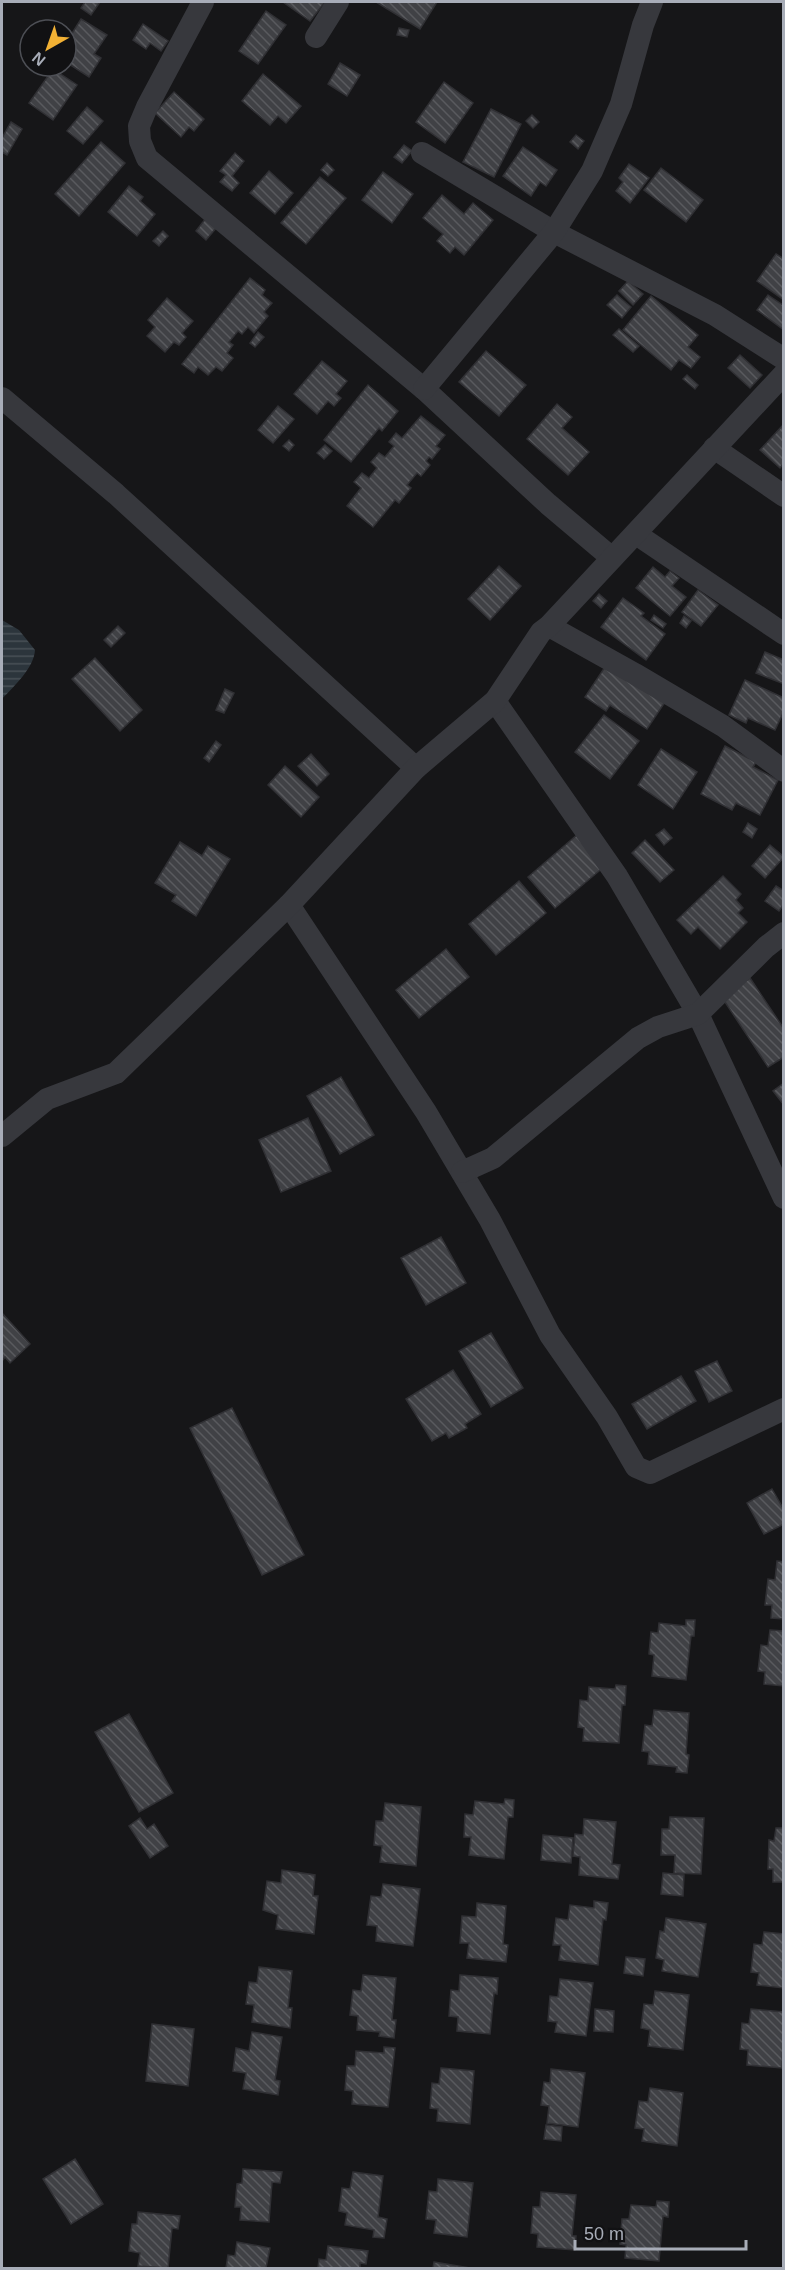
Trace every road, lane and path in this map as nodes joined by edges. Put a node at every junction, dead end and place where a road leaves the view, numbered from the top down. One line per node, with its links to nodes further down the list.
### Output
1 (203, 2): 9 (street)
2 (338, 2): 4 (street)
3 (652, 2): 6 (street)
4 (316, 37)
5 (422, 153): 6 (street)
6 (554, 232): 7 (street); 9 (street)
7 (783, 359)
8 (783, 374): 11 (street)
9 (424, 389): 14 (street)
10 (2, 398): 18 (street)
11 (714, 448): 12 (street); 13 (street)
12 (783, 496)
13 (636, 534): 14 (street); 16 (street)
14 (612, 558): 15 (street)
15 (549, 626): 17 (street); 19 (street)
16 (783, 634)
17 (495, 700): 18 (street); 22 (street)
18 (416, 768): 20 (street)
19 (783, 771)
20 (289, 905): 23 (street); 24 (street)
21 (783, 933): 22 (street)
22 (698, 1014): 24 (street); 25 (street)
23 (2, 1136)
24 (462, 1172): 26 (street)
25 (783, 1198)
26 (783, 1409)

